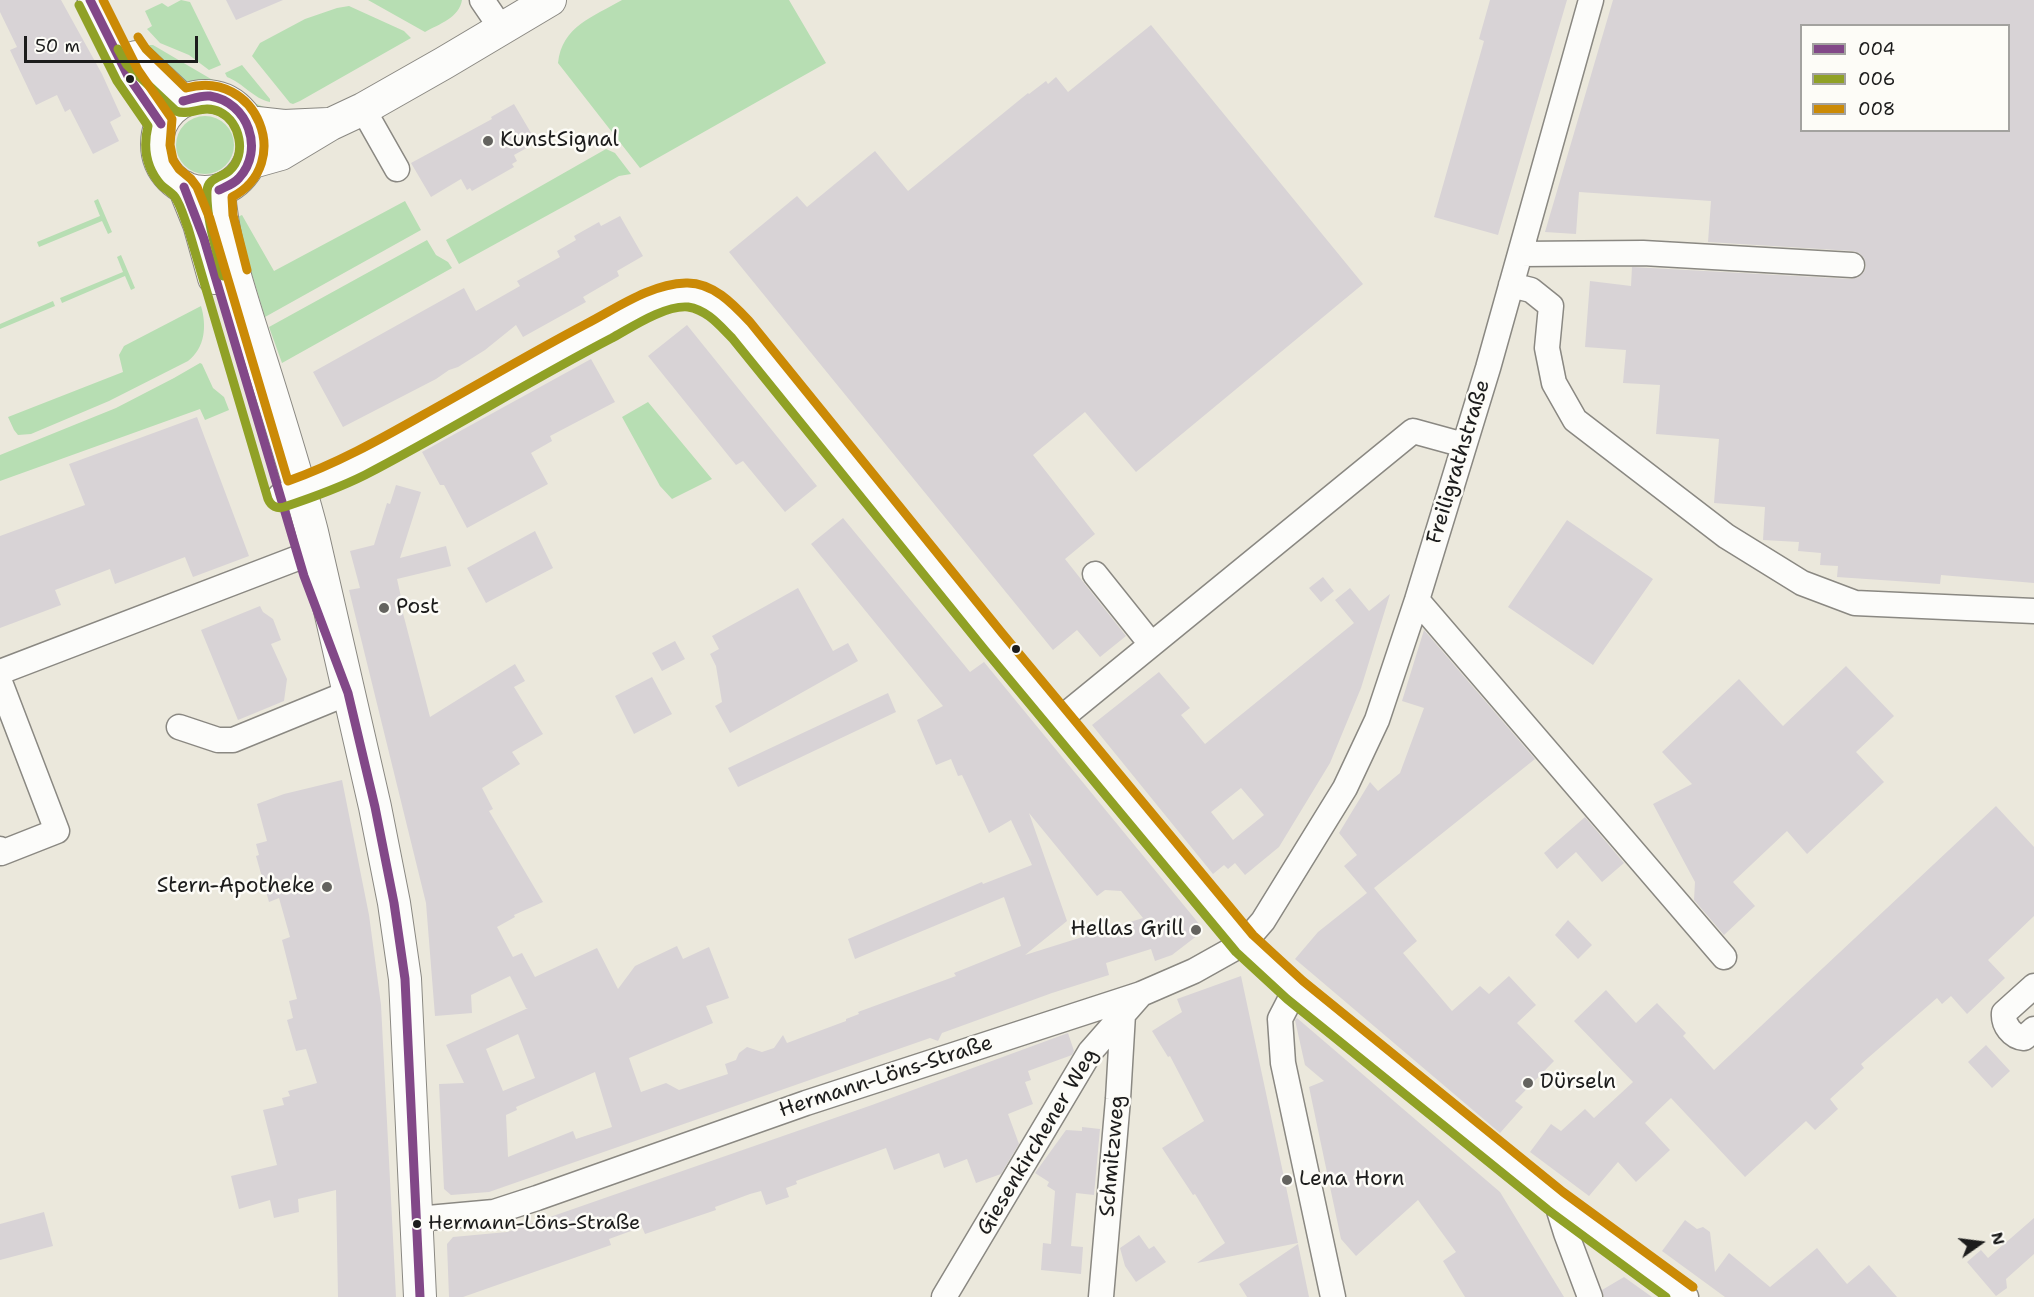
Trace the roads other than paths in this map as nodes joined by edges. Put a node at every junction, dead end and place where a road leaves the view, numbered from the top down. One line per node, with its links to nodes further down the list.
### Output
1 (90, 0): 11 (street)
2 (105, 0): 7 (street)
3 (482, 0): 6 (street)
4 (550, 0): 6 (main road)
5 (1591, 0): 17 (street, Freiligrathstraße)
6 (501, 28): 9 (main road)
7 (136, 57): 8 (main road)
8 (183, 101): 10 (main road); 11 (main road)
9 (363, 109): 12 (main road); 14 (street)
10 (248, 122): 12 (main road); 13 (main road)
11 (161, 124): 15 (main road)
12 (331, 124): 13 (main road)
13 (249, 163): 16 (main road)
14 (397, 169)
15 (184, 188): 16 (main road); 21 (main road)
16 (219, 190): 21 (main road)
17 (1520, 254): 18 (street); 19 (street, Freiligrathstraße)
18 (1852, 265)
19 (1511, 285): 20 (street, Freiligrathstraße); 25 (street)
20 (1464, 445): 24 (street, Freiligrathstraße); 26 (street)
21 (290, 492): 22 (main road); 30 (street)
22 (307, 555): 27 (street); 29 (main road)
23 (1095, 574): 26 (street)
24 (1417, 600): 33 (street, Freiligrathstraße); 34 (street)
25 (2034, 611)
26 (1151, 644): 30 (street)
27 (0, 672)
28 (0, 682): 32 (street)
29 (348, 693): 31 (street); 41 (main road)
30 (1059, 720): 33 (street)
31 (178, 727)
32 (0, 852)
33 (1244, 943): 36 (street); 37 (street, Hermann-Löns-Straße)
34 (1724, 957)
35 (2034, 986): 39 (street)
36 (1295, 990): 40 (street); 45 (street)
37 (1141, 994): 38 (street, Giesenkirchener Weg); 41 (street, Hermann-Löns-Straße)
38 (1123, 1014): 43 (street, Giesenkirchener Weg); 44 (street, Schmitzweg)
39 (2034, 1029)
40 (1556, 1201): 46 (street); 47 (street)
41 (417, 1219): 42 (main road)
42 (420, 1297)
43 (944, 1297)
44 (1101, 1297)
45 (1333, 1297)
46 (1590, 1297)
47 (1686, 1297)

